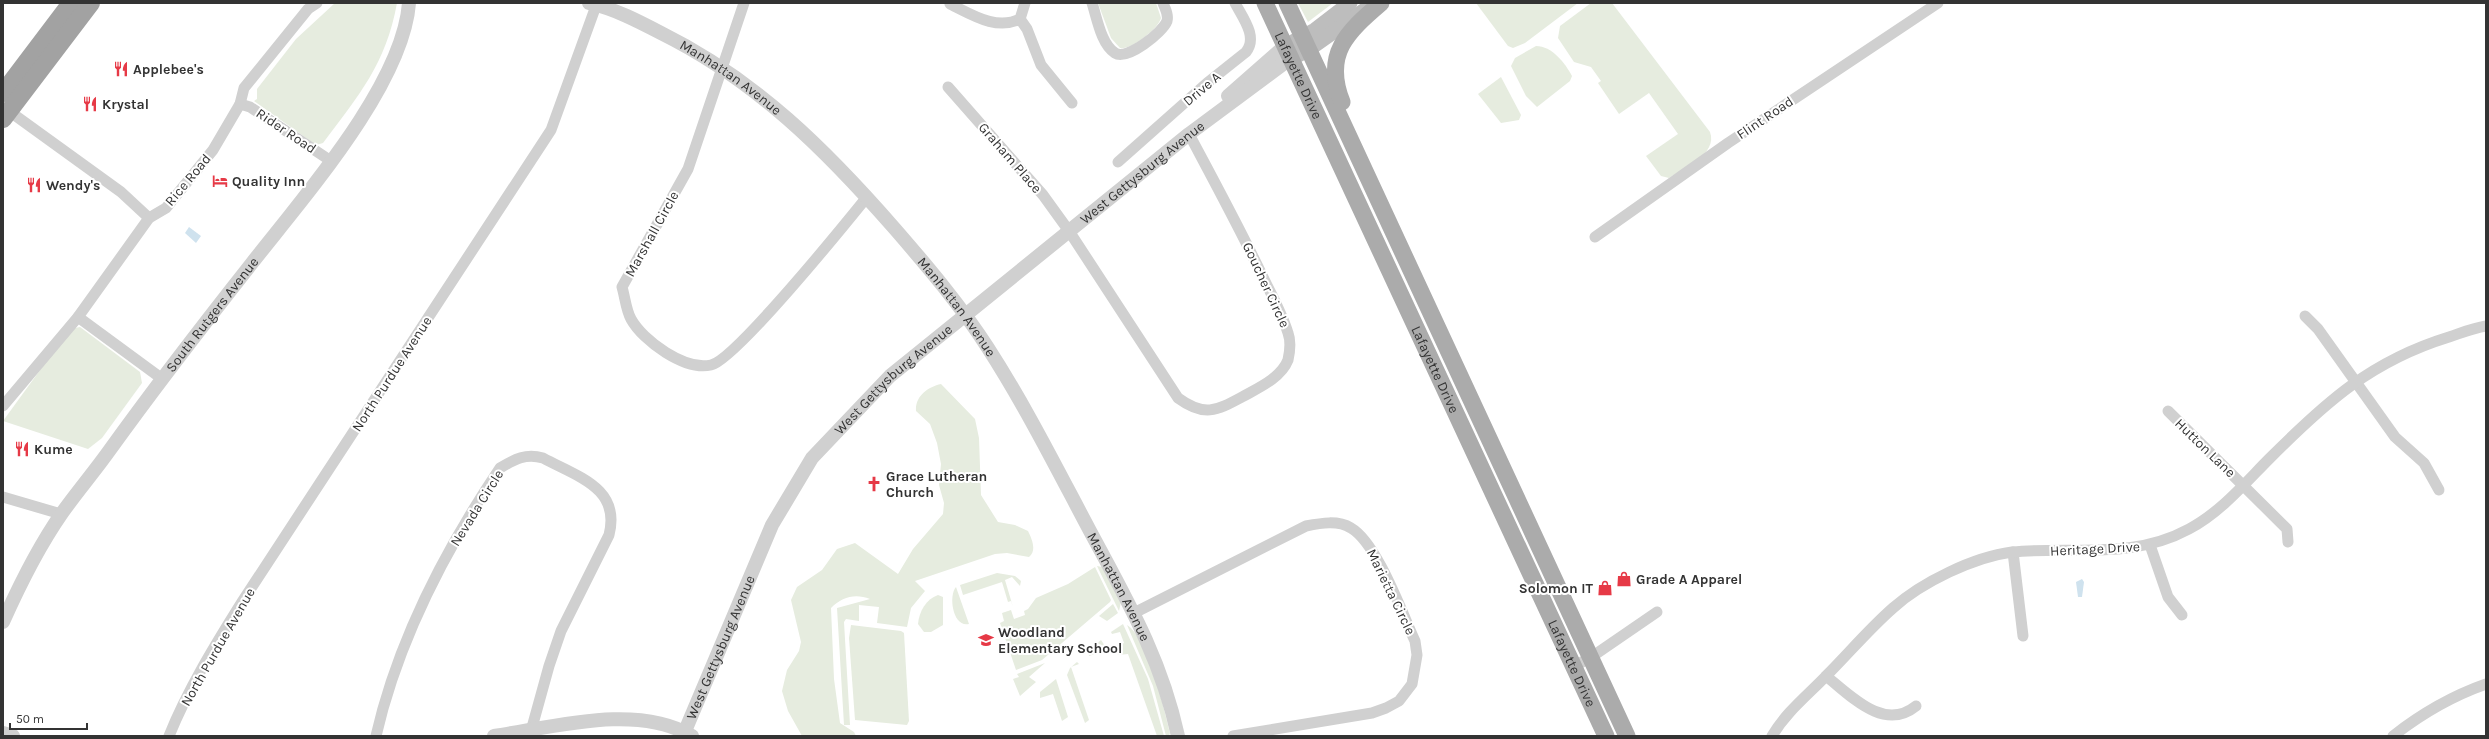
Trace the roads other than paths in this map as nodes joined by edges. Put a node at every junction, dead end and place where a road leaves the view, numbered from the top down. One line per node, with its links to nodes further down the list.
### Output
1 (71, 3): 23 (highway)
2 (91, 3): 26 (highway)
3 (316, 3): 25 (street, Rice Road)
4 (409, 3): 28 (street, South Rutgers Avenue)
5 (744, 3): 21 (street, Marshall Circle)
6 (1025, 3): 18 (street)
7 (1092, 3): 8 (street)
8 (1163, 3)
9 (1235, 3): 29 (street, Drive A)
10 (1265, 3): 20 (main road, Lafayette Drive)
11 (1286, 3): 19 (main road, Lafayette Drive)
12 (1350, 3): 19 (main road)
13 (1374, 3): 19 (main road)
14 (1381, 3): 34 (main road)
15 (1938, 3): 33 (street, Flint Road)
16 (595, 4): 21 (street, Manhattan Avenue); 64 (street, North Purdue Avenue)
17 (950, 4): 18 (street)
18 (1020, 19): 24 (street)
19 (1305, 44): 20 (main road); 34 (main road, Lafayette Drive)
20 (1287, 52): 27 (street, West Gettysburg Avenue); 56 (main road, Lafayette Drive)
21 (724, 67): 30 (street, Manhattan Avenue); 30 (street, Marshall Circle)
22 (948, 87): 32 (street, Graham Place)
23 (3, 94)
24 (1072, 103)
25 (240, 104): 28 (street, Rider Road); 31 (street, Rice Road)
26 (6, 115): 31 (street)
27 (1189, 134): 32 (street, West Gettysburg Avenue); 32 (street, Goucher Circle)
28 (332, 162): 39 (street, South Rutgers Avenue)
29 (1118, 162)
30 (867, 197): 35 (street, Manhattan Avenue)
31 (149, 218): 37 (street, Rice Road)
32 (1069, 232): 35 (street, West Gettysburg Avenue)
33 (1595, 237)
34 (1417, 284): 55 (main road, Lafayette Drive)
35 (964, 314): 51 (street, Manhattan Avenue); 62 (street, West Gettysburg Avenue)
36 (2305, 316): 40 (street)
37 (78, 317): 39 (street); 41 (street, Rice Road)
38 (2486, 326): 40 (street, Heritage Drive)
39 (162, 378): 46 (street, South Rutgers Avenue)
40 (2356, 380): 43 (street, Heritage Drive); 44 (street)
41 (3, 406)
42 (2168, 411): 43 (street, Hutton Lane)
43 (2243, 485): 47 (street, Hutton Lane); 48 (street, Heritage Drive)
44 (2439, 490)
45 (3, 497): 46 (street)
46 (61, 514): 53 (street, South Rutgers Avenue)
47 (2288, 542)
48 (2150, 545): 49 (street, Heritage Drive); 52 (street)
49 (2013, 552): 54 (street); 57 (street, Heritage Drive)
50 (1657, 612): 55 (street)
51 (1134, 613): 67 (street, Manhattan Avenue); 68 (street, Marietta Circle)
52 (2182, 615)
53 (3, 622)
54 (2023, 636)
55 (1590, 658): 56 (street); 70 (main road, Lafayette Drive)
56 (1572, 667): 69 (main road, Lafayette Drive)
57 (1826, 676): 59 (street); 71 (street, Heritage Drive)
58 (2486, 684): 72 (street)
59 (1916, 706)
60 (531, 731): 62 (street); 65 (street, Nevada Circle); 66 (street)
61 (3, 733): 63 (street)
62 (687, 734)
63 (13, 736)
64 (169, 736)
65 (376, 736)
66 (494, 736)
67 (1178, 736)
68 (1233, 736)
69 (1606, 736)
70 (1627, 736)
71 (1772, 736)
72 (2393, 736)

